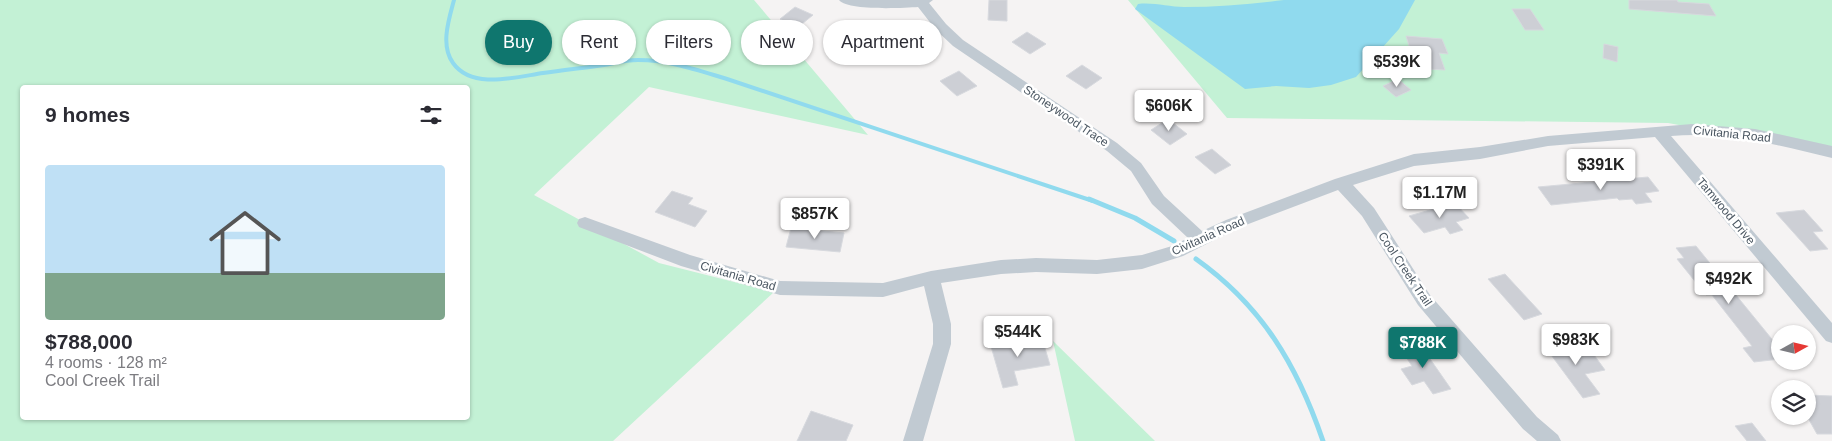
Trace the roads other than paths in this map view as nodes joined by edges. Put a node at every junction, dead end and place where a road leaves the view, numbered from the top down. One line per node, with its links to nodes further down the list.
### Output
1 (846, 0): 2 (street)
2 (923, 1): 7 (street, Stoneywood Trace)
3 (1658, 131): 4 (street, Civitania Road); 5 (street, Civitania Road); 9 (street, Tamwood Drive)
4 (1832, 152)
5 (1341, 183): 7 (street, Civitania Road); 11 (street, Cool Creek Trail)
6 (585, 223): 8 (street, Civitania Road)
7 (1201, 240): 8 (street, Civitania Road)
8 (931, 278): 10 (street)
9 (1832, 336)
10 (913, 441)
11 (1552, 441)

